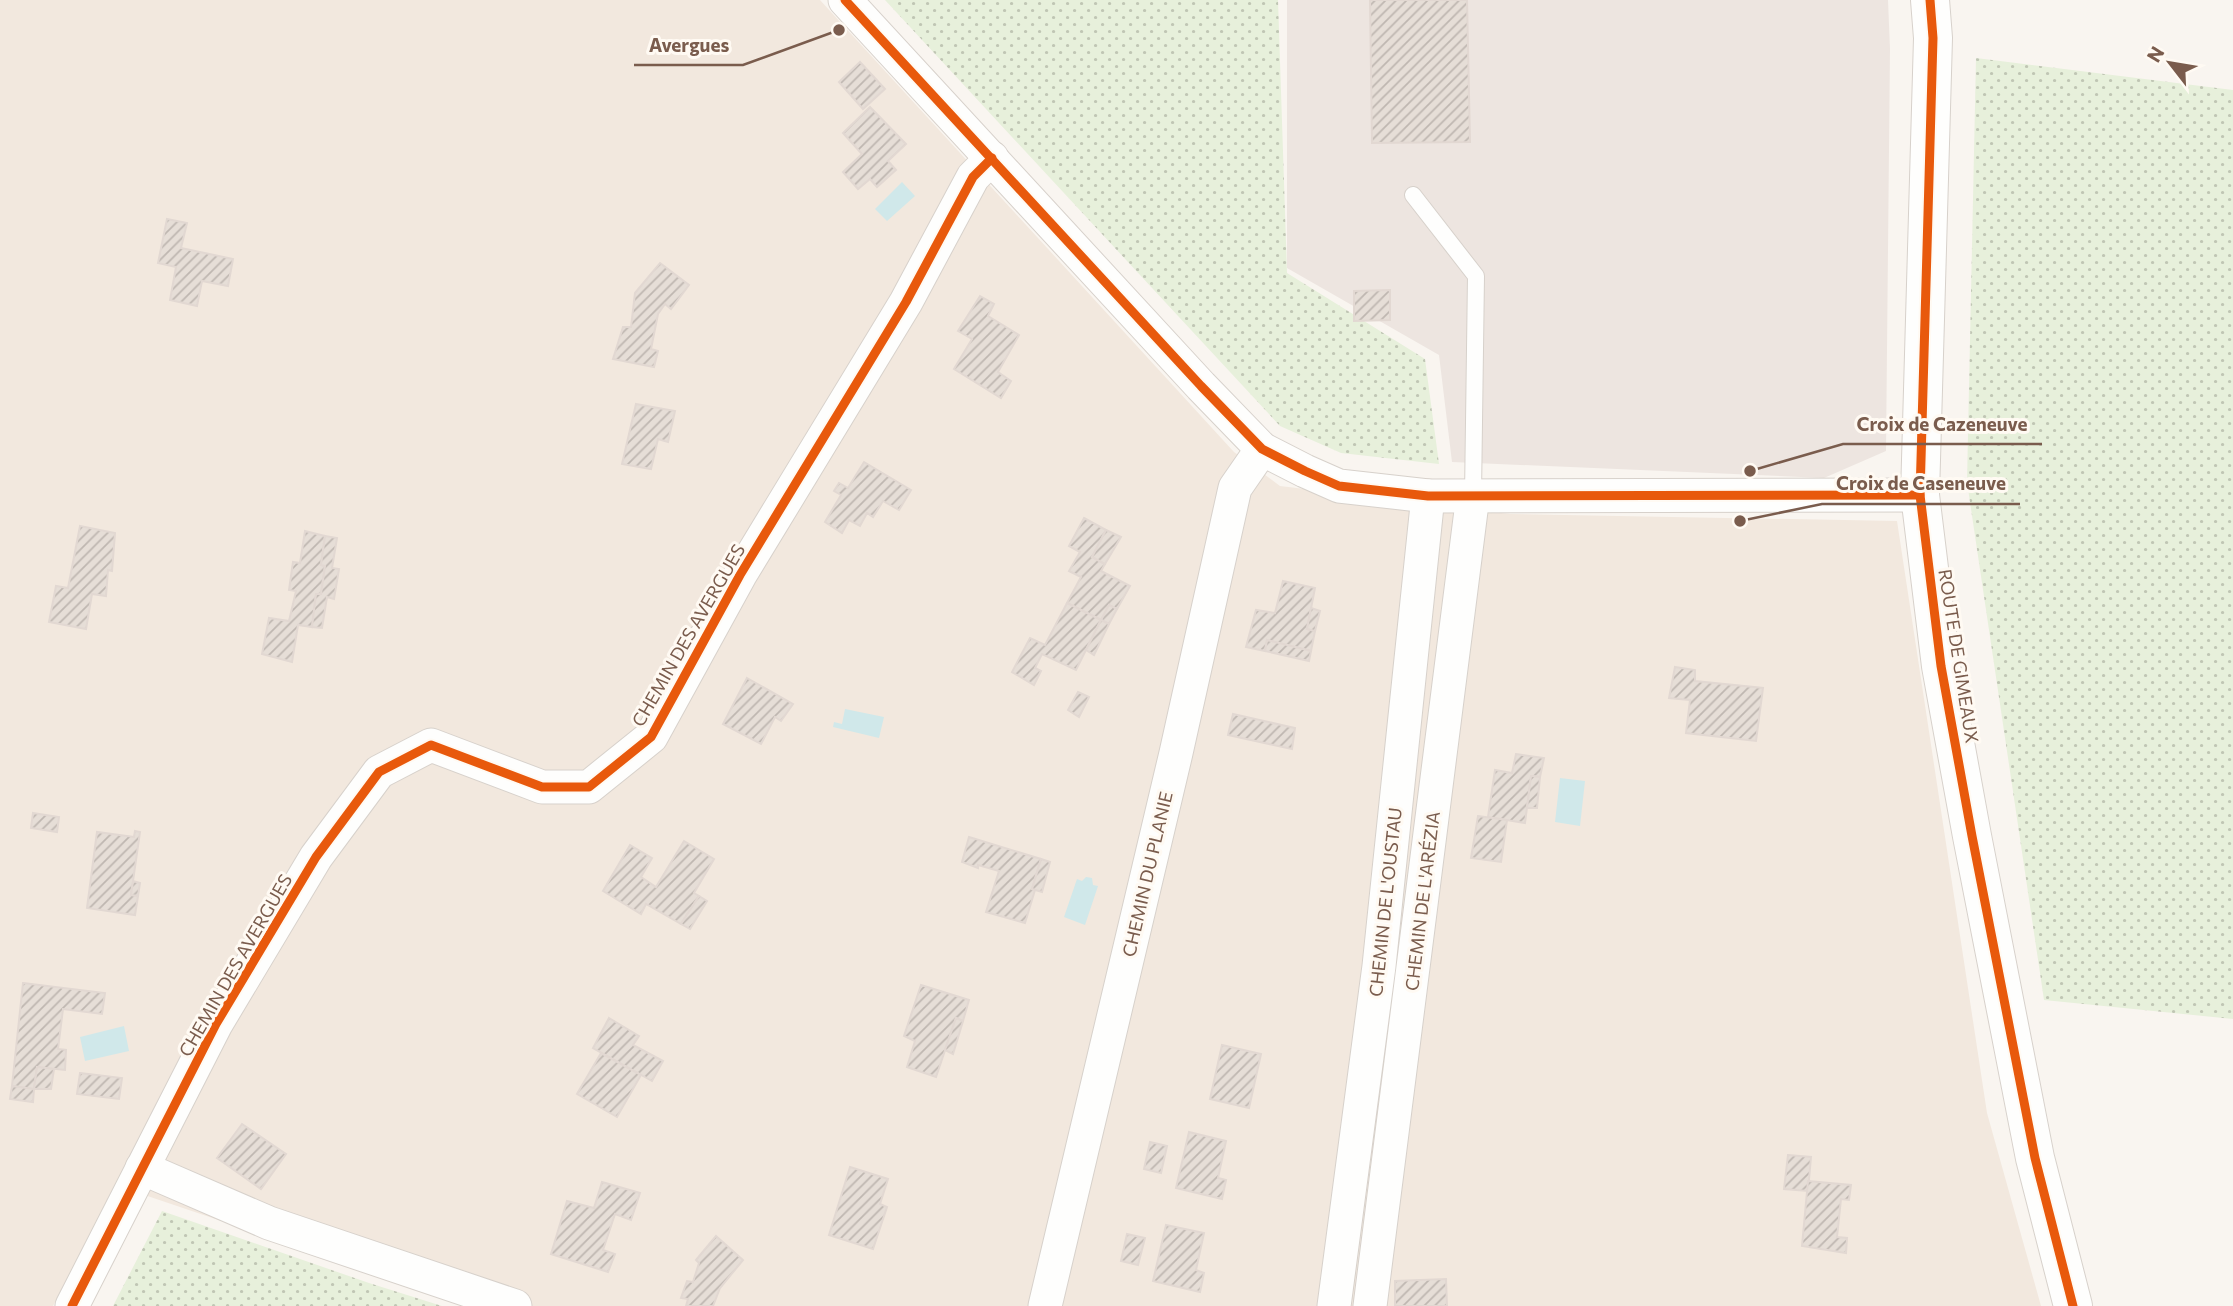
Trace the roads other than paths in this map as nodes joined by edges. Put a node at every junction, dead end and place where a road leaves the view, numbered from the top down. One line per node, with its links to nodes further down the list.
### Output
1 (845, 0): 3 (street)
2 (1930, 0): 7 (street, ROUTE DE GIMEAUX)
3 (992, 158): 5 (street); 9 (street, CHEMIN DES AVERGUES)
4 (1413, 195): 6 (lane)
5 (1262, 449): 8 (street); 12 (street, CHEMIN DU PLANIE)
6 (1473, 495): 7 (street); 8 (street); 14 (street, CHEMIN DE L'ARÉZIA)
7 (1920, 495): 15 (street, ROUTE DE GIMEAUX)
8 (1428, 496): 13 (street, CHEMIN DE L'OUSTAU)
9 (142, 1168): 10 (street, CHEMIN DES AVERGUES); 11 (street)
10 (72, 1306)
11 (515, 1306)
12 (1045, 1306)
13 (1334, 1306)
14 (1370, 1306)
15 (2073, 1306)

